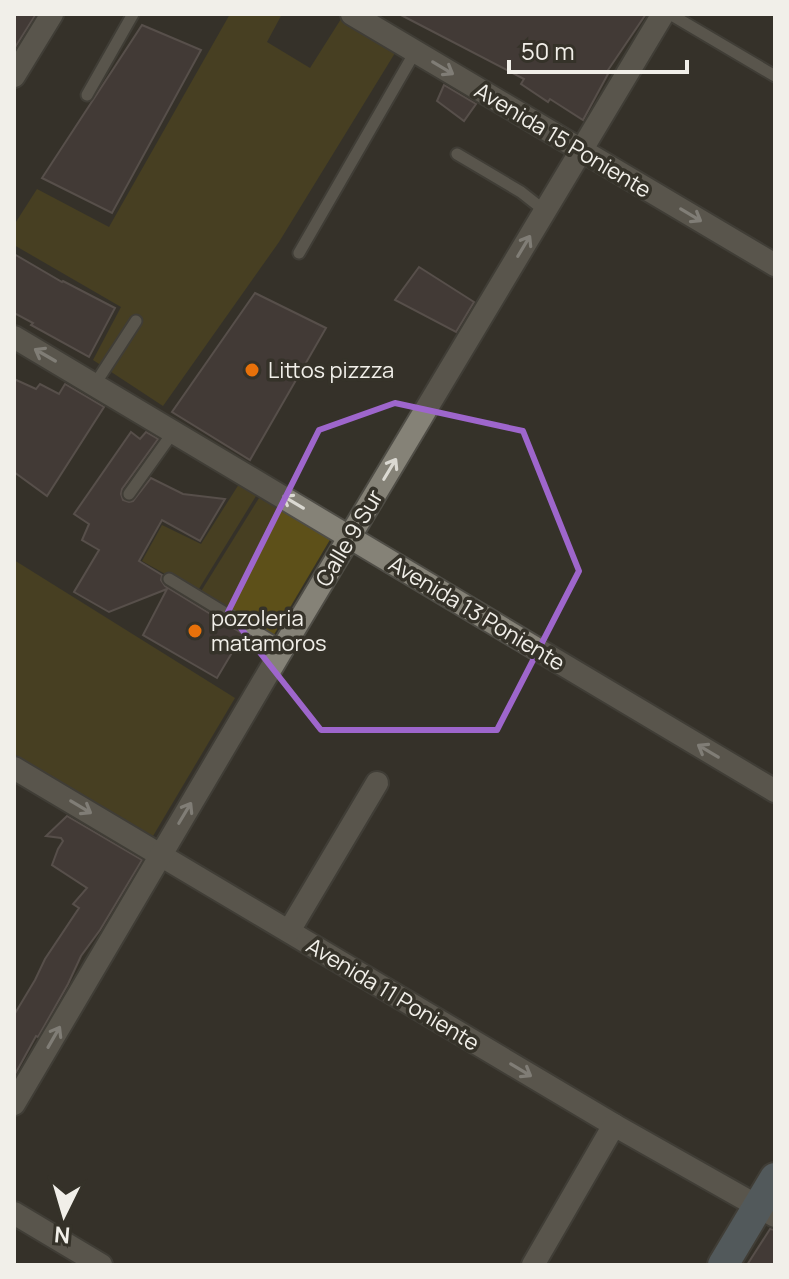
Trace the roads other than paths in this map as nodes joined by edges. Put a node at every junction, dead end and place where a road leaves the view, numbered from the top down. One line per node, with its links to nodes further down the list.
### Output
1 (52, 14): 7 (street)
2 (133, 14): 9 (lane)
3 (352, 14): 6 (street, Avenida 15 Poniente)
4 (663, 14): 10 (street, Calle 9 Sur)
5 (670, 14): 8 (lane)
6 (415, 52): 10 (street, Avenida 15 Poniente, one-way to 10); 13 (lane)
7 (14, 76)
8 (775, 76)
9 (87, 95)
10 (581, 150): 12 (street, Calle 9 Sur); 14 (street, Avenida 15 Poniente, one-way to 14)
11 (457, 154): 12 (lane)
12 (545, 211): 20 (street, Calle 9 Sur, one-way to 12)
13 (299, 253)
14 (775, 265)
15 (136, 321): 17 (lane)
16 (14, 337): 17 (street, Avenida 13 Poniente, one-way to 16)
17 (95, 384): 18 (street, Avenida 13 Poniente)
18 (174, 431): 19 (lane); 20 (street, Avenida 13 Poniente, one-way to 18)
19 (129, 494)
20 (350, 536): 22 (street, Calle 9 Sur); 25 (street, Avenida 13 Poniente, one-way to 20)
21 (169, 579): 22 (lane)
22 (283, 648): 26 (street, Calle 9 Sur, one-way to 22)
23 (14, 768): 26 (street, Avenida 11 Poniente, one-way to 26)
24 (377, 783): 27 (street)
25 (775, 791)
26 (161, 854): 27 (street, Avenida 11 Poniente); 28 (street, Calle 9 Sur, one-way to 26)
27 (289, 931): 29 (street, Avenida 11 Poniente, one-way to 29)
28 (14, 1104)
29 (614, 1125): 31 (street, Avenida 11 Poniente); 34 (street)
30 (775, 1178): 31 (street)
31 (766, 1211): 35 (street)
32 (14, 1213): 33 (street)
33 (101, 1265)
34 (533, 1265)
35 (723, 1265)

